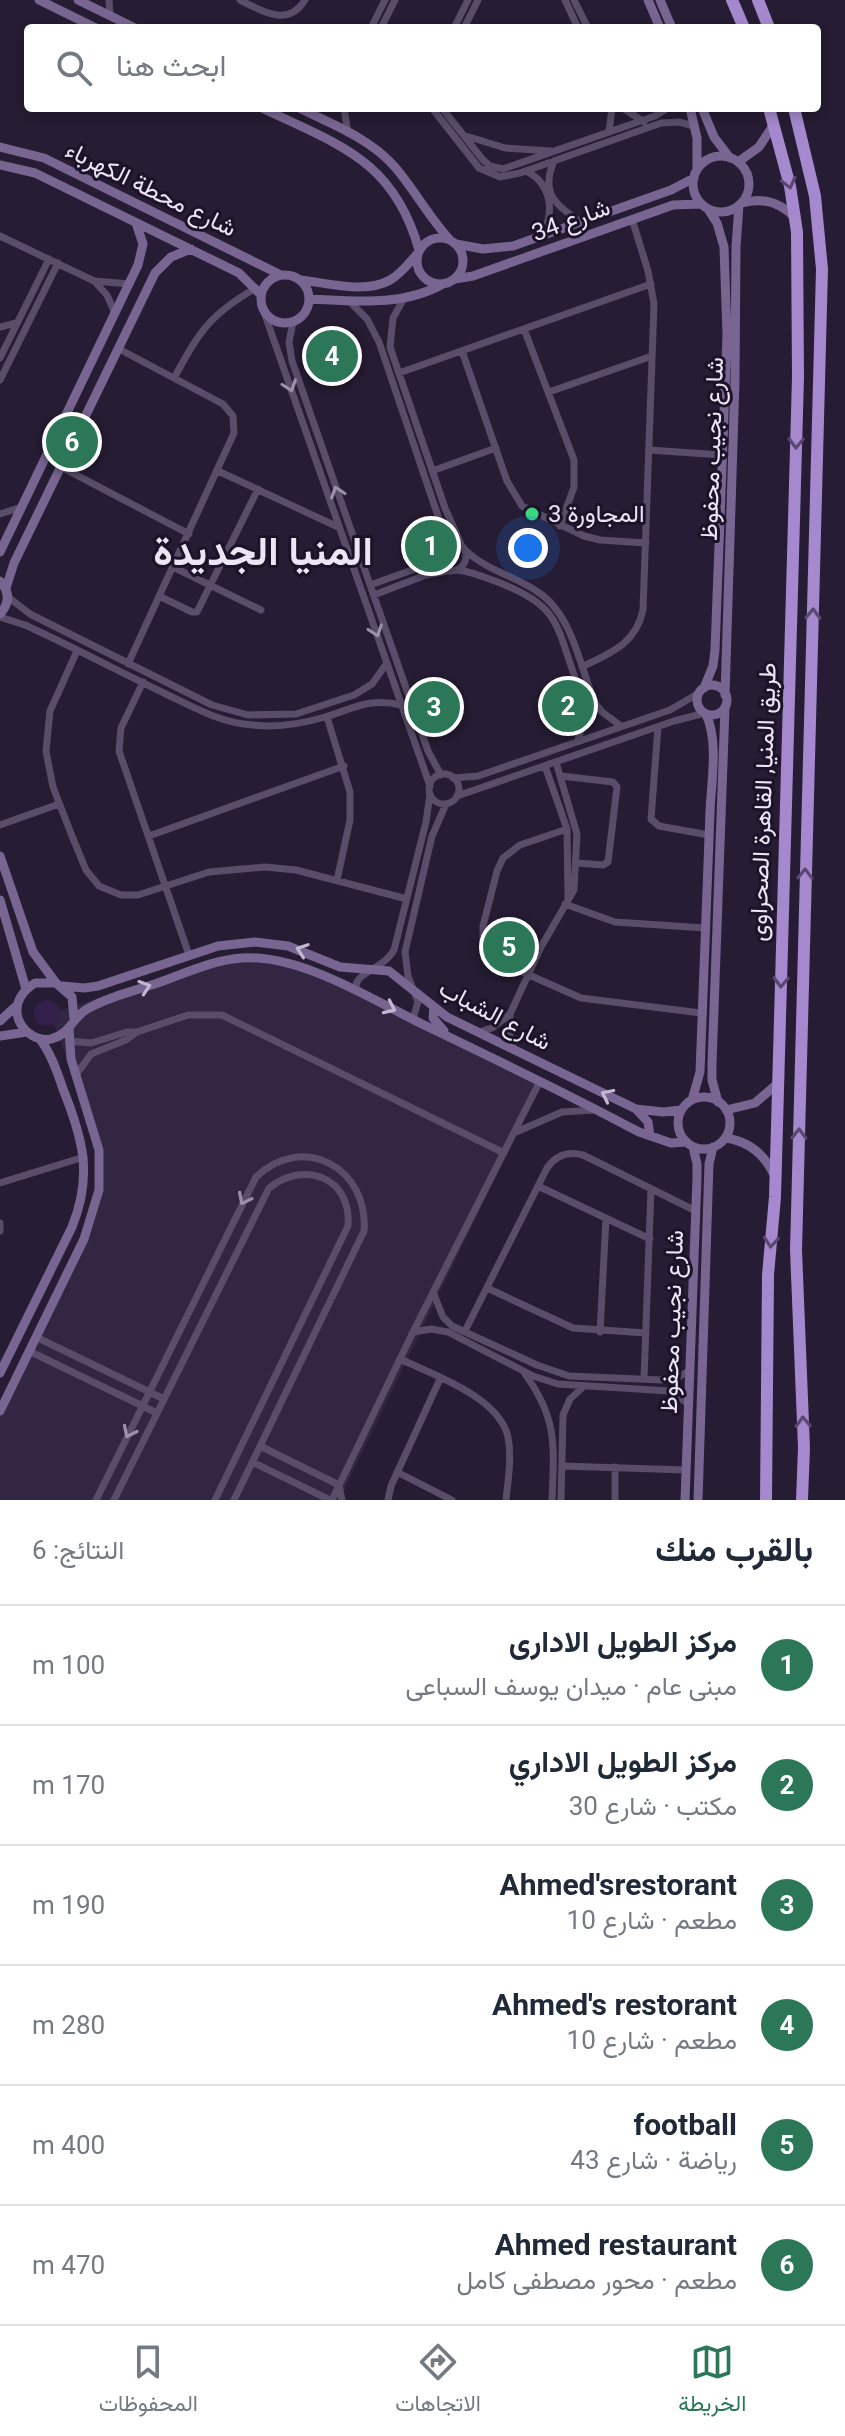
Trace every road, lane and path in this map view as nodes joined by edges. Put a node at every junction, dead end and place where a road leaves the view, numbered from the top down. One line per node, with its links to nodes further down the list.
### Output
1 (39, 0): 17 (street)
2 (78, 0): 15 (street)
3 (109, 0): 15 (street)
4 (240, 0): 5 (street)
5 (305, 0)
6 (385, 0): 19 (street)
7 (395, 0): 20 (street)
8 (468, 0): 21 (street)
9 (478, 0): 16 (street)
10 (648, 0): 26 (street)
11 (660, 0): 27 (street)
12 (732, 0): 28 (highway)
13 (758, 0): 29 (highway)
14 (571, 3): 24 (street); 25 (street)
15 (110, 16): 18 (street)
16 (469, 18): 22 (street); 23 (street)
17 (88, 24)
18 (127, 24)
19 (373, 24)
20 (383, 24)
21 (456, 24)
22 (466, 24)
23 (470, 24)
24 (577, 24)
25 (585, 24)
26 (658, 24)
27 (670, 24)
28 (742, 24)
29 (767, 24)
30 (270, 112): 72 (street)
31 (345, 112): 47 (street)
32 (436, 112): 51 (street)
33 (445, 112): 48 (street)
34 (612, 112): 46 (street)
35 (628, 112): 43 (street)
36 (662, 112): 43 (street)
37 (691, 112): 45 (street)
38 (703, 112): 42 (street)
39 (770, 112): 44 (highway, طريق المنيا, القاهرة الصحراوى)
40 (795, 112): 310 (highway, طريق المنيا, القاهرة الصحراوى, one-way to 40)
41 (309, 113): 47 (street)
42 (707, 123): 45 (street); 52 (street)
43 (644, 124): 45 (street); 46 (street); 53 (street)
44 (774, 124): 52 (street); 62 (highway, طريق المنيا, القاهرة الصحراوى, one-way to 62)
45 (694, 126): 56 (street)
46 (609, 132): 50 (street)
47 (348, 133): 68 (street)
48 (466, 136): 50 (street); 51 (street)
49 (0, 147): 57 (street, شارع محطة الكهرباء)
50 (557, 151): 51 (street)
51 (474, 155): 55 (street)
52 (734, 160): 56 (street); 60 (street)
53 (554, 161): 55 (street); 59 (street)
54 (0, 165): 58 (street, شارع محطة الكهرباء)
55 (526, 171): 59 (street)
56 (695, 174): 61 (street); 64 (street, شارع 34)
57 (77, 175): 58 (street); 75 (street, شارع محطة الكهرباء)
58 (69, 190): 65 (street, شارع محطة الكهرباء)
59 (549, 193): 64 (street); 67 (street)
60 (740, 204): 61 (street); 62 (street); 70 (street, شارع نجيب محفوظ)
61 (704, 206): 63 (street, شارع 34); 69 (street, شارع نجيب محفوظ)
62 (795, 218): 226 (highway, طريق المنيا, القاهرة الصحراوى, one-way to 226)
63 (632, 219): 76 (street, شارع 34); 81 (street)
64 (581, 222): 67 (street, شارع 34)
65 (136, 223): 71 (street, شارع محطة الكهرباء); 79 (street)
66 (0, 236): 73 (street)
67 (541, 236): 68 (street, شارع 34)
68 (454, 242): 72 (street); 76 (street)
69 (724, 247): 70 (street); 108 (street, شارع نجيب محفوظ)
70 (736, 247): 139 (street, شارع نجيب محفوظ)
71 (191, 249): 82 (street); 83 (street, شارع محطة الكهرباء)
72 (418, 252): 77 (street); 80 (street)
73 (49, 259): 74 (street); 89 (street)
74 (58, 263): 78 (street); 99 (street)
75 (281, 275): 77 (street); 83 (street)
76 (455, 279): 80 (street)
77 (301, 280): 85 (street)
78 (94, 281): 79 (street); 88 (street)
79 (130, 284): 82 (street); 88 (street)
80 (443, 284): 84 (street)
81 (651, 284): 92 (street); 98 (street)
82 (147, 291): 95 (street)
83 (258, 291): 87 (street); 101 (street)
84 (404, 298): 86 (street); 93 (street)
85 (309, 299): 86 (street); 90 (street)
86 (349, 301): 94 (street)
87 (264, 312): 90 (street); 118 (street, one-way to 118)
88 (115, 313): 104 (street)
89 (18, 322): 91 (street); 97 (street)
90 (293, 322): 120 (street, one-way to 90)
91 (0, 327)
92 (524, 329): 96 (street); 103 (street)
93 (390, 340): 94 (street); 100 (street)
94 (379, 342): 116 (street)
95 (119, 349): 101 (street); 105 (street)
96 (462, 351): 100 (street); 106 (street)
97 (0, 356)
98 (652, 356): 103 (street); 107 (street)
99 (2, 371): 102 (street)
100 (399, 373): 111 (street)
101 (174, 378): 110 (street)
102 (0, 380)
103 (549, 392): 117 (street)
104 (67, 412): 105 (street); 113 (street)
105 (83, 420): 109 (street)
106 (496, 448): 111 (street); 117 (street)
107 (649, 450): 108 (street); 122 (street)
108 (722, 455): 139 (street, شارع نجيب محفوظ)
109 (61, 467): 119 (street); 133 (street)
110 (218, 471): 112 (street); 119 (street)
111 (432, 471): 114 (street)
112 (258, 489): 118 (street); 131 (street)
113 (22, 507): 115 (street); 123 (street)
114 (447, 513): 116 (street); 124 (street)
115 (0, 514)
116 (438, 516): 125 (street)
117 (560, 526): 122 (street)
118 (338, 527): 121 (street)
119 (189, 534): 126 (street)
120 (352, 535): 121 (street); 132 (street)
121 (342, 538): 141 (street, one-way to 141)
122 (646, 543): 143 (street)
123 (1, 546)
124 (463, 547): 125 (street); 127 (street); 128 (street)
125 (438, 550): 129 (street); 132 (street)
126 (173, 567): 131 (street); 135 (street)
127 (493, 568): 130 (street); 138 (street)
128 (457, 570): 129 (street); 130 (street)
129 (447, 571): 134 (street)
130 (489, 579): 138 (street)
131 (211, 585): 135 (street); 136 (street)
132 (370, 585): 134 (street)
133 (5, 589): 137 (street); 142 (street)
134 (374, 595): 162 (street)
135 (159, 596): 142 (street)
136 (261, 610)
137 (0, 616): 140 (street)
138 (563, 628): 143 (street); 150 (street)
139 (721, 639): 146 (street, شارع نجيب محفوظ); 149 (street, شارع نجيب محفوظ)
140 (77, 651): 144 (street); 176 (street)
141 (387, 663): 145 (street); 153 (street)
142 (128, 664): 147 (street)
143 (582, 667): 148 (street)
144 (143, 682): 151 (street); 183 (street)
145 (365, 689): 147 (street); 152 (street)
146 (701, 690): 149 (street); 155 (street); 156 (street)
147 (184, 691): 151 (street)
148 (592, 695): 150 (street); 159 (street)
149 (725, 695): 154 (street)
150 (581, 698): 161 (street)
151 (179, 700): 157 (street)
152 (369, 702): 153 (street); 157 (street)
153 (401, 705): 163 (street)
154 (725, 708): 156 (street); 164 (street)
155 (670, 710): 158 (street); 159 (street)
156 (705, 714): 158 (street); 165 (street)
157 (327, 717): 167 (street)
158 (674, 721): 160 (street)
159 (621, 726): 161 (street)
160 (658, 727): 166 (street); 182 (street)
161 (577, 742): 169 (street)
162 (426, 745): 163 (street); 170 (street)
163 (415, 748): 174 (street)
164 (723, 748): 165 (street); 223 (street)
165 (712, 749): 182 (street)
166 (556, 762): 168 (street); 171 (street)
167 (344, 766): 183 (street); 186 (street)
168 (545, 766): 173 (street); 181 (street)
169 (500, 769): 172 (street); 173 (street)
170 (441, 775): 172 (street); 174 (street)
171 (561, 776): 185 (street); 185 (street)
172 (453, 778): 175 (street)
173 (503, 780): 175 (street)
174 (430, 790): 177 (street); 179 (street)
175 (457, 796): 177 (street)
176 (59, 804): 178 (street); 187 (street)
177 (446, 804): 180 (street)
178 (0, 825)
179 (425, 827): 180 (street); 188 (street)
180 (434, 829): 194 (street)
181 (567, 829): 189 (street); 199 (street)
182 (709, 835): 191 (street)
183 (149, 836): 187 (street)
184 (0, 856): 193 (street)
185 (576, 863): 189 (street)
186 (337, 880): 187 (street); 188 (street)
187 (166, 885): 195 (street)
188 (407, 899): 192 (street)
189 (567, 901): 191 (street); 199 (street)
190 (0, 903): 197 (street)
191 (705, 928): 209 (street)
192 (394, 950): 194 (street); 198 (street)
193 (33, 952): 197 (street); 201 (street)
194 (405, 952): 204 (street)
195 (189, 955): 196 (street, شارع الشباب, one-way to 195); 202 (street, شارع الشباب)
196 (340, 967): 198 (street, شارع الشباب); 200 (street)
197 (21, 968): 203 (street)
198 (376, 969): 204 (street, شارع الشباب); 205 (street)
199 (528, 975): 209 (street); 210 (street)
200 (334, 982): 205 (street, شارع الشباب); 206 (street, شارع الشباب, one-way to 200)
201 (59, 984): 202 (street, شارع الشباب); 203 (street); 213 (street)
202 (98, 986): 206 (street)
203 (26, 989): 207 (street)
204 (413, 990): 208 (street, شارع الشباب); 211 (street)
205 (356, 992): 211 (street, شارع الشباب, one-way to 211)
206 (113, 998): 213 (street, شارع الشباب)
207 (17, 1005): 212 (street); 214 (street)
208 (434, 1008): 216 (street, شارع الشباب); 218 (street)
209 (701, 1013): 222 (street)
210 (510, 1014): 216 (street); 221 (street)
211 (413, 1019): 218 (street, شارع الشباب)
212 (0, 1021)
213 (72, 1023): 219 (street); 220 (street)
214 (27, 1032): 217 (street); 219 (street)
215 (137, 1032): 220 (street); 224 (street); 240 (street)
216 (479, 1032): 221 (street, شارع الشباب)
217 (0, 1036)
218 (450, 1037): 225 (street, شارع الشباب)
219 (40, 1039): 234 (street)
220 (69, 1041): 224 (street)
221 (514, 1050): 230 (street, شارع الشباب, one-way to 221)
222 (700, 1072): 223 (street); 227 (street)
223 (711, 1072): 228 (street)
224 (76, 1075): 229 (street)
225 (540, 1081): 231 (street, شارع الشباب); 235 (street)
226 (778, 1083): 233 (street); 246 (highway, طريق المنيا, القاهرة الصحراوى)
227 (692, 1100): 228 (street); 232 (street)
228 (718, 1102): 233 (street)
229 (87, 1107): 234 (street); 266 (street)
230 (636, 1109): 232 (street, شارع الشباب); 236 (street)
231 (598, 1110): 235 (street); 236 (street, شارع الشباب)
232 (681, 1110): 238 (street)
233 (726, 1110): 237 (street)
234 (73, 1112): 241 (street)
235 (514, 1133): 240 (street)
236 (650, 1136): 238 (street, شارع الشباب)
237 (725, 1138): 239 (street); 246 (street)
238 (690, 1144): 239 (street); 245 (street, شارع نجيب محفوظ)
239 (713, 1147): 245 (street, شارع نجيب محفوظ)
240 (504, 1153): 257 (street)
241 (84, 1157): 247 (street); 259 (street)
242 (330, 1164): 243 (street); 244 (street); 267 (street)
243 (256, 1177): 249 (street); 265 (street, one-way to 265)
244 (323, 1178): 249 (street); 260 (street)
245 (702, 1179): 251 (street, شارع نجيب محفوظ); 308 (street, شارع نجيب محفوظ)
246 (775, 1179): 309 (highway, طريق المنيا, القاهرة الصحراوى, one-way to 309)
247 (0, 1183)
248 (538, 1186): 250 (street); 252 (street); 256 (street)
249 (269, 1188): 268 (street)
250 (651, 1189): 251 (street); 255 (street)
251 (696, 1211): 273 (street, شارع نجيب محفوظ)
252 (606, 1218): 255 (street); 263 (street)
253 (0, 1223): 254 (street)
254 (0, 1231)
255 (650, 1239): 264 (street)
256 (487, 1288): 261 (street); 263 (street)
257 (433, 1292): 258 (street); 262 (street)
258 (446, 1327): 261 (street); 262 (street); 272 (street)
259 (21, 1330): 266 (street); 269 (street)
260 (297, 1331): 267 (street); 277 (street)
261 (465, 1331): 276 (street)
262 (413, 1332): 271 (street)
263 (600, 1332): 264 (street)
264 (646, 1333): 276 (street)
265 (176, 1335): 268 (street); 279 (street)
266 (36, 1337): 270 (street); 279 (street)
267 (313, 1338): 280 (street)
268 (193, 1343): 281 (street)
269 (14, 1344): 270 (street); 274 (street)
270 (29, 1351): 283 (street); 284 (street)
271 (400, 1359): 275 (street); 294 (street)
272 (522, 1369): 278 (street); 286 (street)
273 (689, 1371): 276 (street); 282 (street, شارع نجيب محفوظ)
274 (0, 1373)
275 (440, 1379): 292 (street); 303 (street)
276 (644, 1379)
277 (270, 1387): 280 (street); 297 (street)
278 (583, 1387): 282 (street); 286 (street)
279 (149, 1391): 281 (street); 283 (street)
280 (286, 1394): 287 (street)
281 (164, 1399): 285 (street)
282 (689, 1404): 291 (street, شارع نجيب محفوظ)
283 (141, 1406): 285 (street); 295 (street, one-way to 295)
284 (0, 1411)
285 (157, 1413): 296 (street)
286 (558, 1438): 289 (street); 293 (street)
287 (260, 1446): 288 (street); 294 (street)
288 (252, 1462): 298 (street); 299 (street)
289 (562, 1466): 290 (street); 293 (street)
290 (615, 1467): 291 (street); 306 (street)
291 (686, 1470): 307 (street, شارع نجيب محفوظ)
292 (397, 1472): 301 (street); 302 (street)
293 (557, 1480): 304 (street); 305 (street)
294 (339, 1485): 299 (street); 300 (street)
295 (96, 1500)
296 (114, 1500)
297 (215, 1500)
298 (234, 1500)
299 (331, 1500)
300 (342, 1500)
301 (388, 1500)
302 (452, 1500)
303 (506, 1500)
304 (552, 1500)
305 (561, 1500)
306 (615, 1500)
307 (685, 1500)
308 (698, 1500)
309 (766, 1500)
310 (802, 1500)

